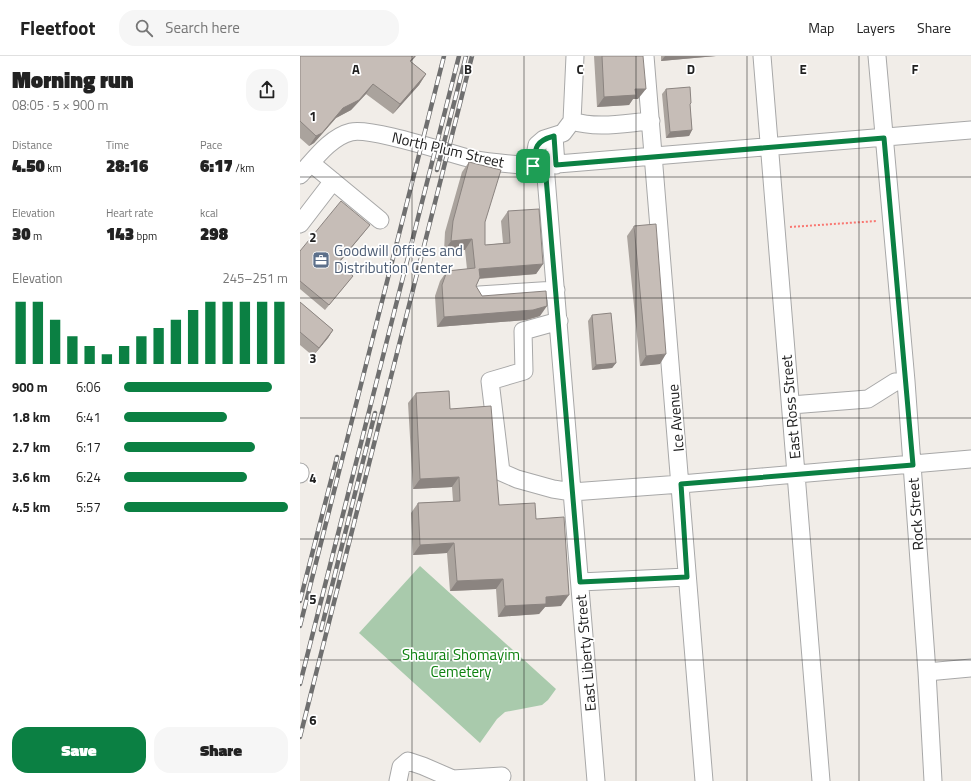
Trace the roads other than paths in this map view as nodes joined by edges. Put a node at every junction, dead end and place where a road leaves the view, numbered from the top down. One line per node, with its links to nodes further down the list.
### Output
1 (575, 56): 5 (street)
2 (646, 56): 6 (street, Ice Avenue)
3 (762, 56): 10 (street, East Ross Street)
4 (877, 56): 9 (street, Rock Street)
5 (572, 121): 6 (street); 8 (street)
6 (651, 121): 11 (street, Ice Avenue)
7 (971, 130): 9 (street, North Plum Street)
8 (554, 136): 12 (street); 12 (street)
9 (884, 138): 10 (street, North Plum Street); 20 (street, Rock Street)
10 (770, 147): 11 (street, North Plum Street); 21 (street, East Ross Street)
11 (654, 156): 12 (street, North Plum Street); 25 (street, Ice Avenue)
12 (545, 165): 13 (street, North Plum Street); 17 (street, East Liberty Street)
13 (306, 169): 14 (street)
14 (333, 181): 15 (street); 16 (street)
15 (380, 220)
16 (300, 224)
17 (556, 290): 18 (street); 19 (street, East Liberty Street)
18 (479, 295)
19 (559, 321): 26 (street, East Liberty Street); 26 (street)
20 (906, 381): 21 (street); 23 (street, Rock Street)
21 (791, 405): 24 (street, East Ross Street)
22 (971, 459): 23 (street)
23 (913, 465): 24 (street); 30 (street, Rock Street)
24 (796, 475): 25 (street); 35 (street, East Ross Street)
25 (681, 484): 26 (street); 27 (street, Ice Avenue)
26 (572, 492): 28 (street, East Liberty Street)
27 (687, 577): 28 (street); 34 (street, Ice Avenue)
28 (580, 582): 33 (street, East Liberty Street)
29 (971, 668): 30 (street)
30 (927, 672): 36 (street, Rock Street)
31 (502, 776): 32 (street)
32 (398, 781)
33 (596, 781)
34 (704, 781)
35 (821, 781)
36 (933, 781)

